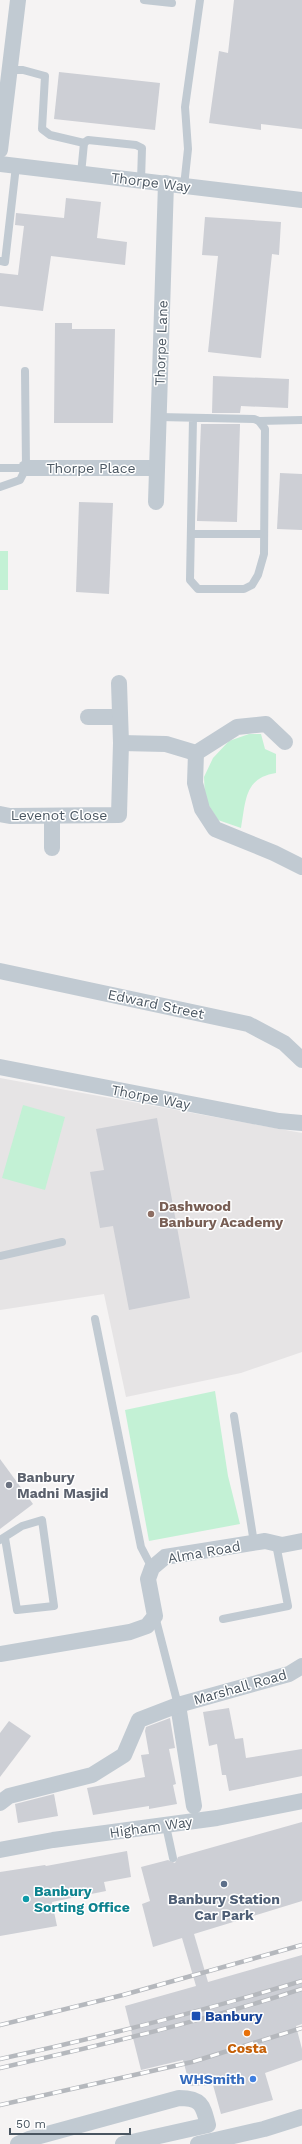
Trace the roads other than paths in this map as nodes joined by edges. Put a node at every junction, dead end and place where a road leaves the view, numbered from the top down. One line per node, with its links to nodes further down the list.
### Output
1 (18, 0): 5 (street)
2 (144, 0): 4 (lane)
3 (200, 0): 13 (lane)
4 (172, 3)
5 (9, 70): 6 (lane); 7 (street)
6 (84, 143): 10 (lane); 11 (lane)
7 (0, 150)
8 (0, 164): 9 (street, Thorpe Way)
9 (16, 166): 10 (street, Thorpe Way); 15 (lane)
10 (81, 174): 11 (street, Thorpe Way)
11 (141, 180): 12 (street, Thorpe Way)
12 (166, 184): 13 (street, Thorpe Way); 17 (street, Thorpe Lane)
13 (184, 186): 14 (street, Thorpe Way)
14 (302, 200)
15 (0, 261)
16 (25, 371): 22 (lane, Thorpe Place)
17 (159, 417): 18 (lane); 23 (street, Thorpe Lane)
18 (193, 418): 20 (lane); 26 (lane)
19 (302, 420): 20 (lane)
20 (259, 421): 27 (lane)
21 (0, 468): 22 (lane, Thorpe Place)
22 (26, 468): 23 (street, Thorpe Place); 24 (lane)
23 (157, 468): 25 (street, Thorpe Lane)
24 (0, 487)
25 (156, 502)
26 (191, 534): 27 (lane); 27 (lane)
27 (264, 534)
28 (119, 683): 30 (street, Levenot Close)
29 (88, 717): 30 (street)
30 (120, 717): 32 (street, Levenot Close)
31 (285, 742): 33 (street)
32 (121, 743): 33 (street); 35 (street, Levenot Close)
33 (196, 754): 37 (street)
34 (0, 814): 35 (street, Levenot Close)
35 (52, 816): 36 (street)
36 (52, 848)
37 (302, 867)
38 (0, 971): 39 (street, Edward Street)
39 (302, 1060)
40 (0, 1067): 41 (street, Thorpe Way)
41 (302, 1123)
42 (62, 1242): 43 (lane)
43 (0, 1256)
44 (95, 1319): 50 (lane)
45 (234, 1416): 48 (lane)
46 (3, 1539): 46 (lane)
47 (302, 1541): 49 (street, Alma Road)
48 (254, 1543): 49 (street, Alma Road); 50 (street, Alma Road)
49 (276, 1544): 52 (lane)
50 (152, 1568): 51 (street, Alma Road)
51 (155, 1616): 53 (street); 55 (lane)
52 (223, 1619)
53 (0, 1654)
54 (302, 1666): 55 (street, Marshall Road)
55 (178, 1705): 57 (street, Marshall Road); 58 (street, Marshall Road)
56 (302, 1801): 59 (street, Higham Way)
57 (0, 1803)
58 (194, 1806)
59 (166, 1826): 60 (street, Higham Way); 61 (lane)
60 (0, 1850)
61 (173, 1858)
62 (302, 2117): 65 (street)
63 (18, 2144): 64 (street)
64 (123, 2144)
65 (198, 2144)

